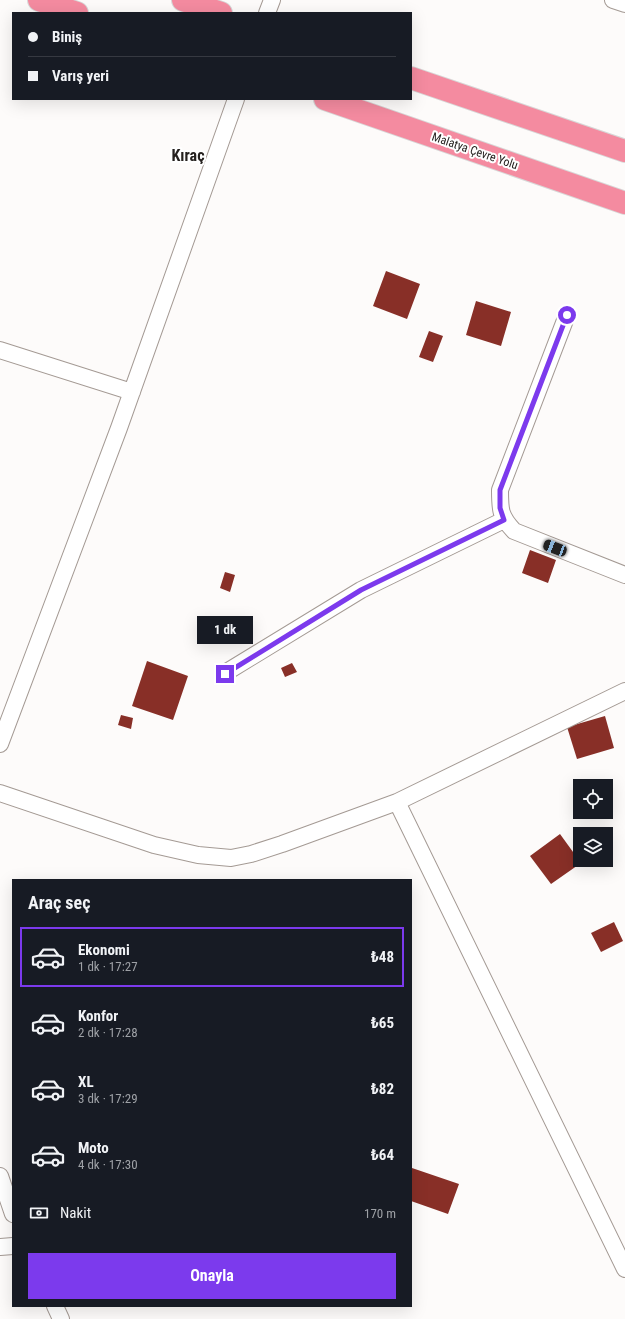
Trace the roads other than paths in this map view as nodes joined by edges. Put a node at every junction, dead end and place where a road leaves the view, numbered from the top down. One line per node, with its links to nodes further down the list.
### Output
1 (39, 0): 6 (highway)
2 (183, 0): 7 (highway)
3 (272, 0): 8 (street)
4 (613, 0): 5 (street)
5 (625, 4)
6 (74, 12)
7 (218, 12)
8 (267, 12)
9 (412, 78): 12 (highway)
10 (236, 100): 16 (street)
11 (328, 100): 13 (highway, Malatya Çevre Yolu)
12 (625, 151)
13 (625, 203)
14 (567, 315): 17 (street)
15 (0, 350): 16 (street)
16 (132, 392): 21 (street)
17 (504, 520): 18 (street); 19 (street)
18 (625, 575)
19 (225, 674)
20 (625, 691): 23 (street)
21 (0, 744)
22 (0, 793): 23 (street)
23 (397, 802): 28 (street)
24 (0, 1176): 25 (street)
25 (12, 1211)
26 (12, 1246): 27 (street)
27 (0, 1247)
28 (625, 1269)
29 (55, 1307): 30 (street)
30 (61, 1319)

